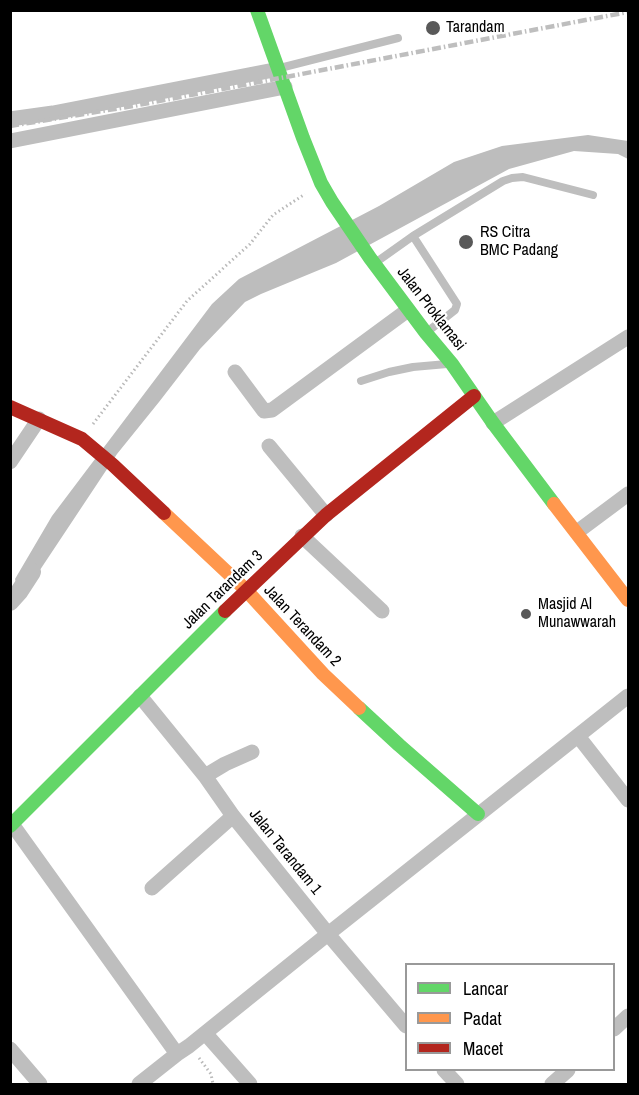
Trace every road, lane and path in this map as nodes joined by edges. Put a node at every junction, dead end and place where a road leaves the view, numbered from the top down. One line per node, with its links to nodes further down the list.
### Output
1 (257, 10): 3 (street, Jalan Proklamasi)
2 (398, 38): 3 (lane)
3 (279, 69): 4 (street, Jalan Proklamasi); 5 (street)
4 (285, 87): 6 (street); 10 (street, Jalan Proklamasi)
5 (10, 119)
6 (10, 141)
7 (593, 195): 9 (lane)
8 (297, 200): 21 (path)
9 (413, 237): 10 (lane); 12 (lane)
10 (373, 261): 11 (street, Jalan Proklamasi)
11 (408, 310): 12 (street, Jalan Proklamasi); 15 (street)
12 (426, 333): 14 (street, Jalan Proklamasi)
13 (628, 337): 20 (street)
14 (452, 364): 16 (lane); 17 (street, Jalan Proklamasi)
15 (235, 372)
16 (361, 381)
17 (474, 396): 20 (street, Jalan Proklamasi); 25 (street, Jalan Tarandam 3)
18 (10, 406): 19 (street, Jalan Terandam 2)
19 (39, 419): 21 (street, Jalan Terandam 2); 23 (street)
20 (493, 423): 26 (street, Jalan Proklamasi)
21 (85, 440): 28 (street, Jalan Terandam 2)
22 (269, 446): 25 (street)
23 (10, 462)
24 (628, 494): 26 (street)
25 (326, 515): 27 (street, Jalan Tarandam 3)
26 (577, 532): 29 (street, Jalan Proklamasi)
27 (302, 536): 28 (street, Jalan Tarandam 3); 30 (street)
28 (246, 590): 31 (street, Jalan Tarandam 3); 37 (street, Jalan Terandam 2)
29 (628, 600)
30 (381, 611)
31 (140, 696): 35 (street, Jalan Tarandam 1); 39 (street, Jalan Tarandam 3)
32 (628, 696): 33 (street)
33 (578, 736): 36 (street); 37 (street)
34 (252, 752): 35 (street)
35 (205, 776): 38 (street, Jalan Tarandam 1)
36 (628, 800)
37 (478, 814): 41 (street)
38 (233, 816): 40 (street); 41 (street, Jalan Tarandam 1)
39 (11, 825): 47 (street)
40 (152, 888)
41 (328, 934): 43 (street, Jalan Tarandam 1); 45 (street)
42 (628, 1016): 44 (street)
43 (405, 1025)
44 (615, 1028)
45 (205, 1033): 47 (street); 53 (street)
46 (10, 1049): 50 (street)
47 (183, 1050): 51 (street); 52 (path)
48 (445, 1071): 54 (street)
49 (567, 1071): 55 (street)
50 (40, 1084)
51 (139, 1084)
52 (213, 1084)
53 (250, 1084)
54 (457, 1084)
55 (552, 1084)

